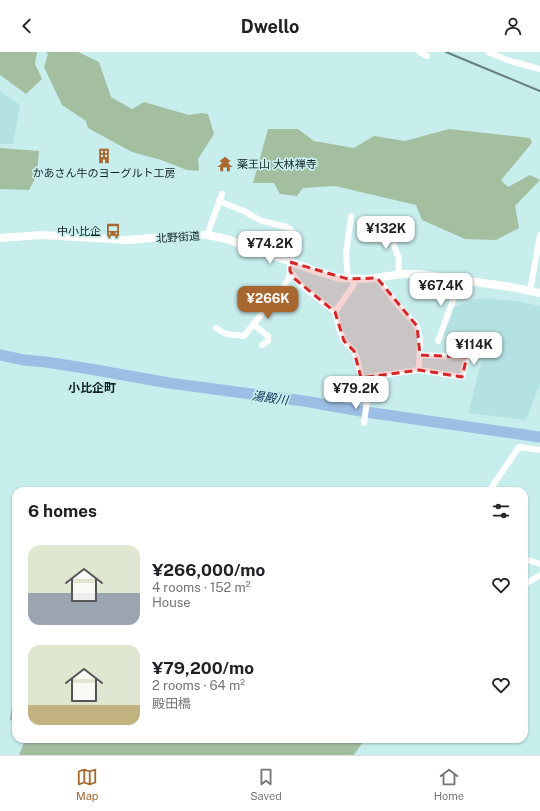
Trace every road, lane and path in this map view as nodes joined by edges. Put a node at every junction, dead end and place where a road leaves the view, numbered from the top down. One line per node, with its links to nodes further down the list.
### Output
1 (419, 52): 3 (street)
2 (488, 52): 4 (street)
3 (427, 56)
4 (540, 68)
5 (222, 194): 6 (street)
6 (219, 201): 10 (street); 12 (street)
7 (351, 216): 16 (street)
8 (395, 226): 14 (street)
9 (540, 234): 18 (street)
10 (207, 235): 11 (main road, 北野街道); 12 (main road, 北野街道)
11 (0, 238)
12 (290, 262): 13 (street); 16 (main road, 北野街道)
13 (290, 271): 20 (street); 21 (street)
14 (398, 275): 15 (main road, 北野街道); 17 (main road, 北野街道)
15 (377, 278): 16 (main road, 北野街道); 25 (street)
16 (351, 279): 20 (street)
17 (461, 279): 18 (main road, 北野街道); 23 (street)
18 (530, 291): 19 (main road, 北野街道)
19 (540, 293)
20 (334, 312): 27 (street)
21 (253, 324): 22 (street); 24 (street)
22 (216, 328)
23 (438, 341)
24 (262, 345)
25 (420, 355): 26 (street); 26 (street)
26 (419, 370): 27 (street)
27 (361, 378): 28 (street)
28 (364, 422)
29 (540, 450): 30 (street)
30 (492, 487)
31 (528, 560): 32 (street)
32 (540, 564)
33 (540, 575): 34 (street)
34 (528, 582)

